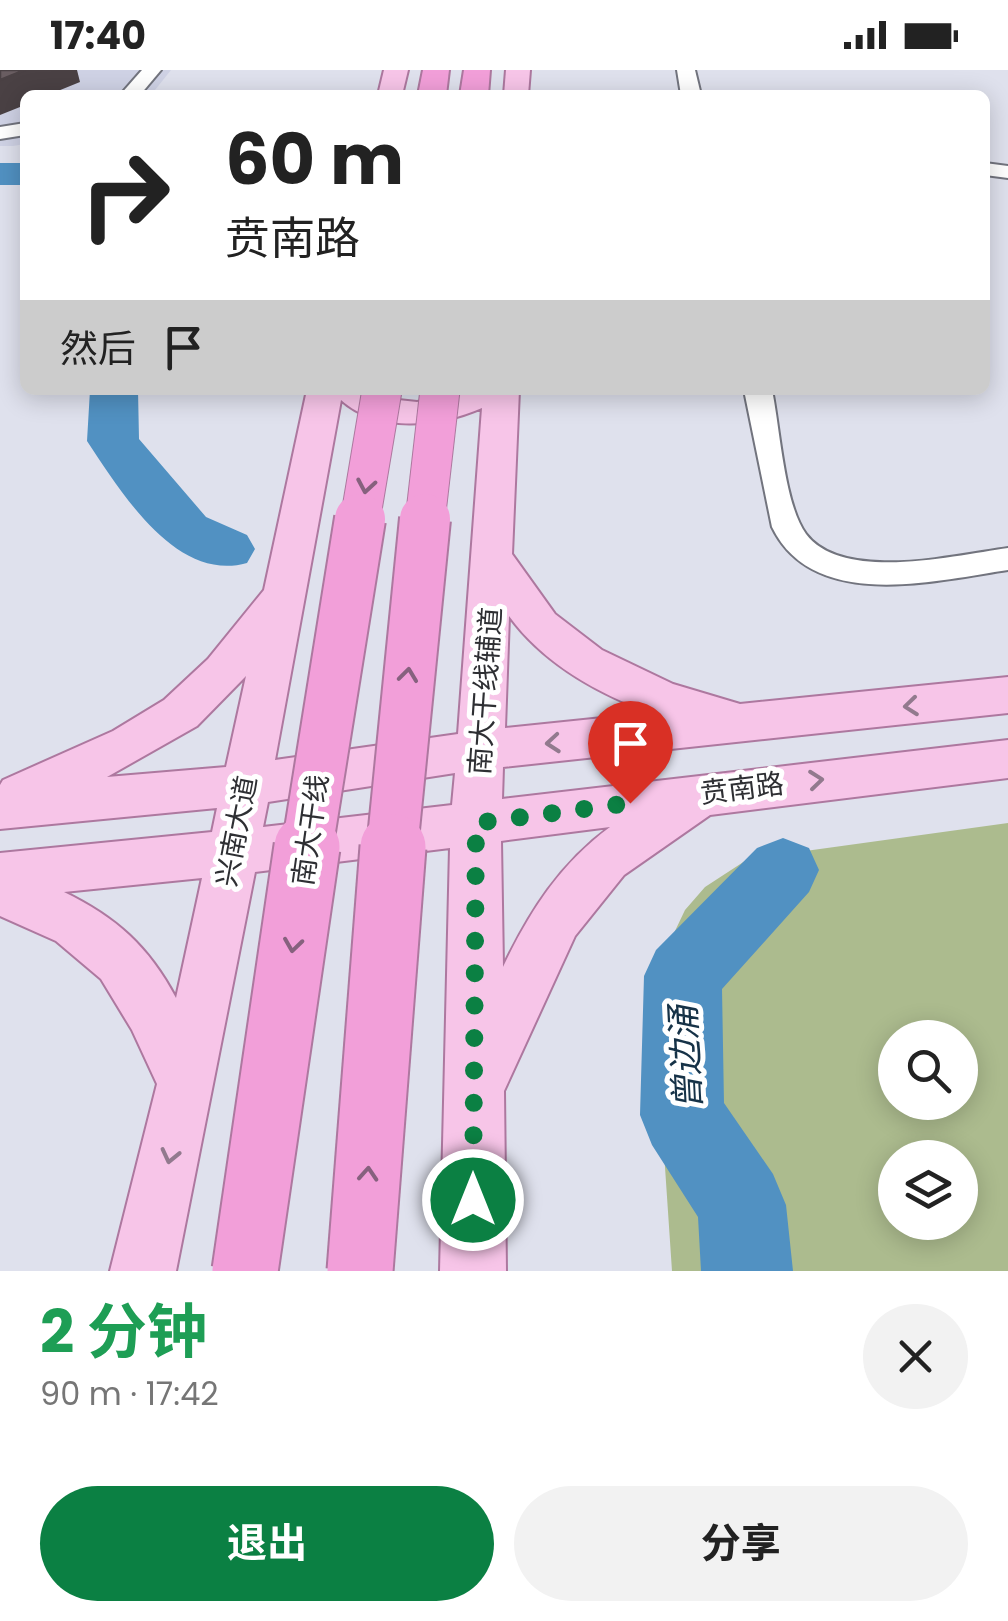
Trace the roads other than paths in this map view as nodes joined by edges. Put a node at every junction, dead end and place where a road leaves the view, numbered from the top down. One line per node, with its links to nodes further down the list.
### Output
1 (152, 70): 2 (street)
2 (134, 90)
3 (324, 395): 12 (main road, 兴南大道)
4 (354, 395): 7 (main road)
5 (381, 395): 28 (highway, 南大干线, one-way to 28, bridge)
6 (439, 395): 29 (highway, one-way to 6, bridge)
7 (481, 395)
8 (501, 395): 10 (main road)
9 (759, 395): 11 (street)
10 (494, 559): 14 (main road); 16 (main road, 南大干线辅道)
11 (1008, 560)
12 (281, 592): 18 (main road, 兴南大道); 20 (main road)
13 (1008, 697): 14 (main road, one-way to 14); 15 (main road)
14 (748, 724): 16 (main road, one-way to 16)
15 (1008, 726)
16 (479, 750): 18 (main road); 21 (main road, 南大干线辅道)
17 (1008, 759): 19 (main road, 贲南路, one-way to 17)
18 (245, 785): 20 (main road); 22 (main road, 兴南大道)
19 (722, 790): 21 (main road, 贲南路); 26 (main road)
20 (0, 806)
21 (476, 823): 22 (main road, 贲南路); 26 (main road)
22 (231, 855): 23 (main road, 贲南路); 25 (main road, 兴南大道)
23 (0, 876)
24 (0, 892): 25 (main road)
25 (187, 1083): 27 (main road, 兴南大道, one-way to 27)
26 (474, 1088): 30 (main road)
27 (142, 1271)
28 (246, 1271)
29 (360, 1271)
30 (473, 1271)

